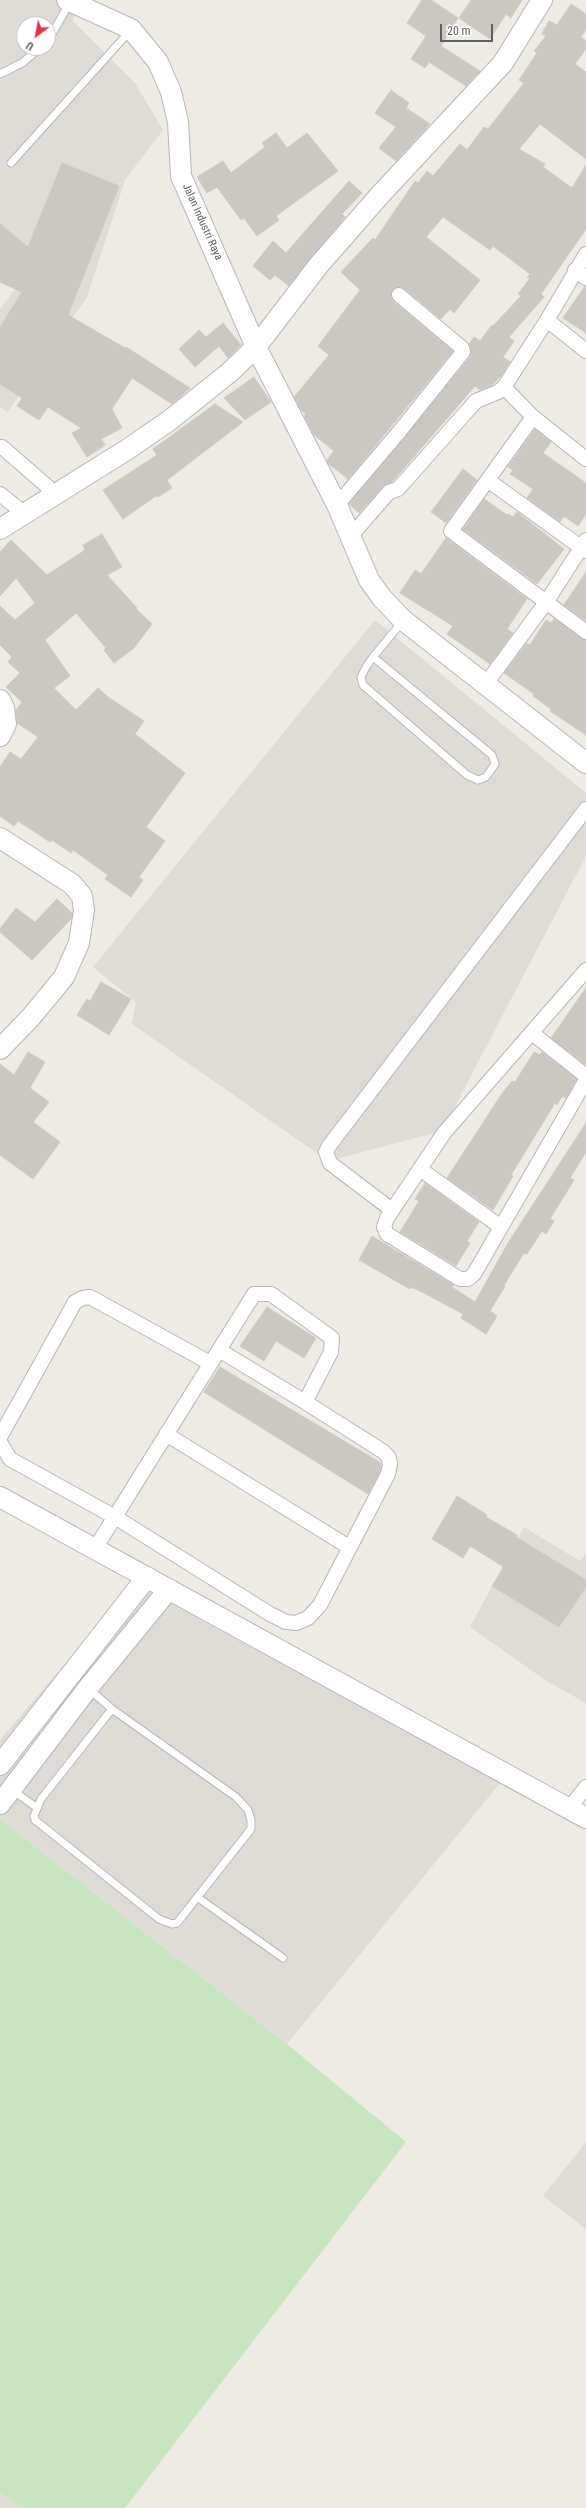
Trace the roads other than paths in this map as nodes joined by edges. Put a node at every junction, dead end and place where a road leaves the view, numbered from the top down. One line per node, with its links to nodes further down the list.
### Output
1 (542, 0): 12 (street)
2 (69, 1): 3 (lane); 4 (street, Jalan Industri Raya)
3 (56, 26)
4 (131, 29): 7 (lane); 12 (street, Jalan Industri Raya)
5 (30, 56): 6 (lane)
6 (0, 74)
7 (11, 163)
8 (586, 254): 9 (street)
9 (580, 274): 11 (street)
10 (400, 295): 21 (street)
11 (547, 320): 13 (street); 14 (street)
12 (256, 347): 20 (street); 21 (street, Jalan Industri Raya)
13 (586, 351)
14 (504, 387): 15 (street); 24 (street)
15 (533, 417): 17 (street); 18 (street)
16 (2, 447): 20 (street)
17 (586, 459)
18 (489, 481): 25 (street); 26 (street)
19 (0, 494): 22 (street)
20 (56, 494): 22 (street)
21 (336, 505): 24 (street, Jalan Industri Raya)
22 (25, 514): 23 (street)
23 (0, 529)
24 (350, 537): 27 (street, Jalan Industri Raya)
25 (584, 546): 26 (street)
26 (547, 601): 28 (street); 30 (street)
27 (404, 620): 29 (lane); 30 (street, Jalan Industri Raya)
28 (586, 632)
29 (374, 657): 29 (lane)
30 (485, 685): 33 (street, Jalan Industri Raya)
31 (0, 700): 32 (street)
32 (0, 736)
33 (586, 763)
34 (586, 809): 42 (street)
35 (0, 838): 38 (street)
36 (585, 975): 37 (street)
37 (532, 1033): 39 (street); 41 (street)
38 (0, 1049)
39 (586, 1076)
40 (586, 1080): 43 (street)
41 (420, 1169): 42 (street); 43 (street)
42 (392, 1210): 43 (street)
43 (501, 1227)
44 (219, 1350): 45 (street); 46 (street); 46 (street)
45 (210, 1363): 47 (street); 48 (street)
46 (305, 1402): 52 (street)
47 (166, 1434): 51 (street); 52 (street)
48 (0, 1437)
49 (0, 1442): 51 (street)
50 (0, 1497): 53 (street)
51 (115, 1517): 52 (street); 53 (street)
52 (349, 1547)
53 (96, 1548): 54 (street)
54 (147, 1577): 55 (street); 58 (street)
55 (169, 1589): 56 (street); 62 (street)
56 (88, 1688): 57 (lane); 60 (street)
57 (112, 1709): 61 (lane); 63 (lane)
58 (0, 1765)
59 (586, 1787): 62 (street)
60 (6, 1797): 61 (lane)
61 (36, 1807): 63 (lane)
62 (578, 1812)
63 (197, 1898): 64 (lane)
64 (284, 1958)

